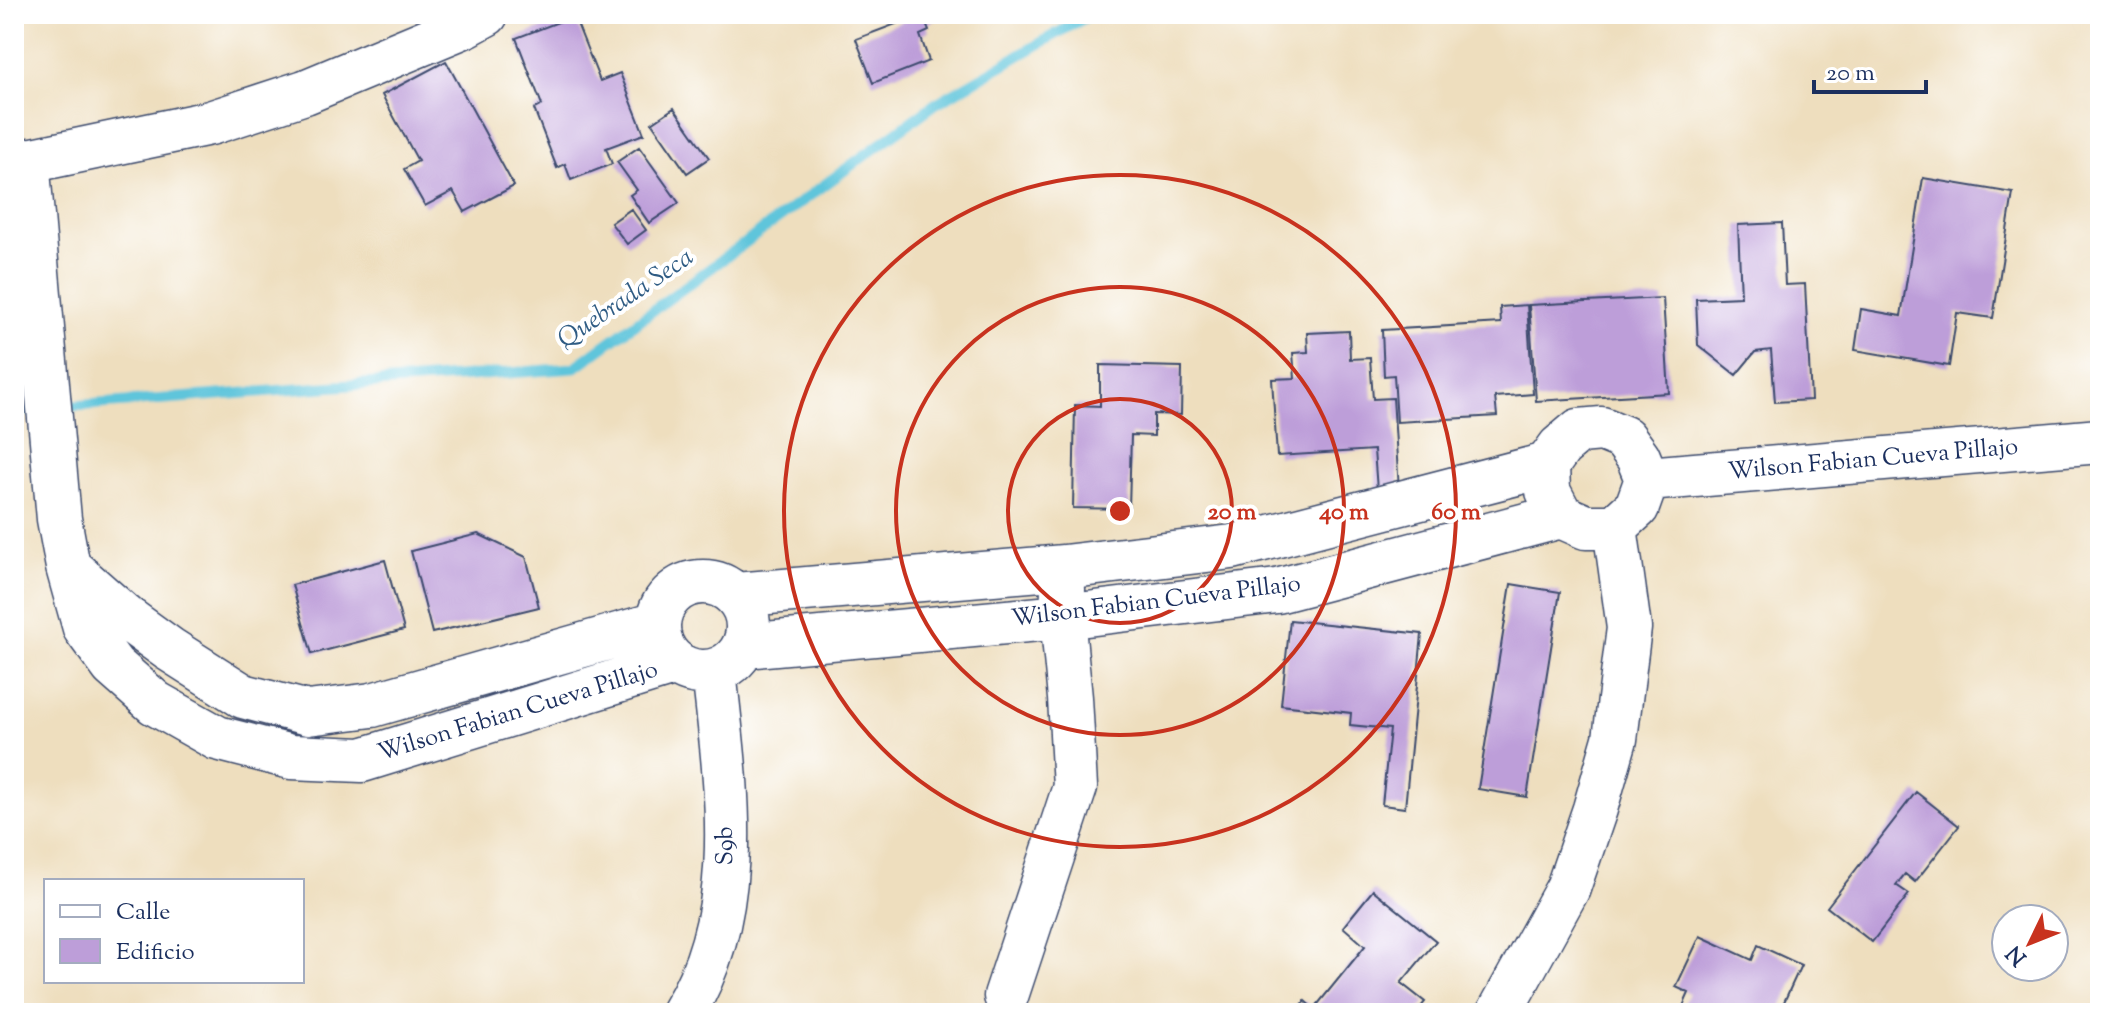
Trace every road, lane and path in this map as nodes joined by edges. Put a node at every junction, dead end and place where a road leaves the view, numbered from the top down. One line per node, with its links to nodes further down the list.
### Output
1 (486, 14): 2 (street)
2 (21, 162): 3 (street, Wilson Fabian Cueva Pillajo)
3 (31, 293): 9 (street, Wilson Fabian Cueva Pillajo)
4 (2100, 441): 6 (street, Wilson Fabian Cueva Pillajo)
5 (1547, 465): 6 (street); 7 (street); 10 (street, Wilson Fabian Cueva Pillajo)
6 (1647, 479): 8 (street)
7 (1561, 516): 8 (street); 12 (street, Wilson Fabian Cueva Pillajo)
8 (1615, 527): 17 (street)
9 (68, 567): 13 (street, Wilson Fabian Cueva Pillajo); 14 (street, Wilson Fabian Cueva Pillajo)
10 (1064, 567): 11 (street, Wilson Fabian Cueva Pillajo); 12 (street)
11 (735, 595): 13 (street); 14 (street)
12 (1062, 617): 14 (street, Wilson Fabian Cueva Pillajo); 15 (street)
13 (657, 624): 14 (street)
14 (712, 660): 16 (street, S9b)
15 (1006, 996)
16 (683, 1013)
17 (1499, 1013)

